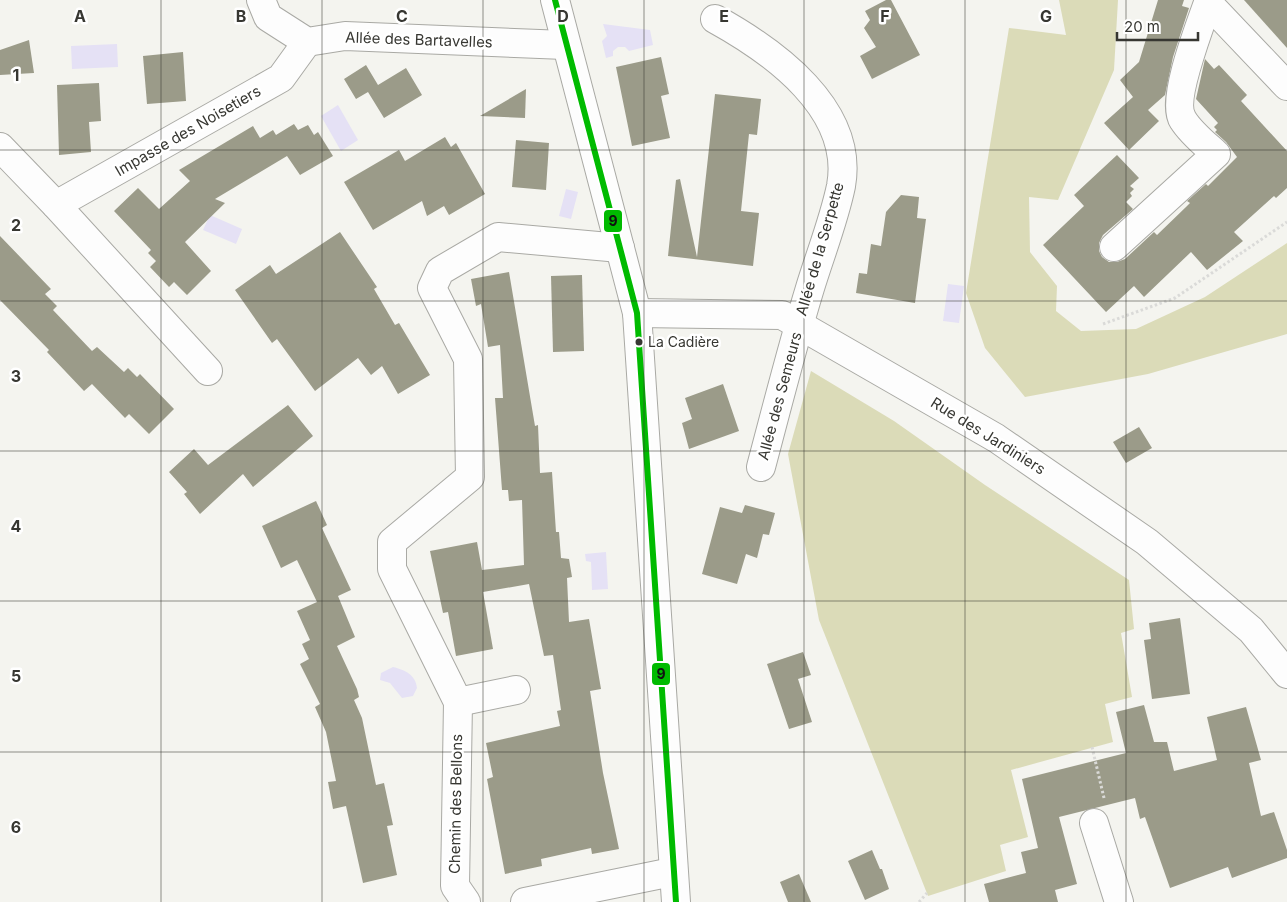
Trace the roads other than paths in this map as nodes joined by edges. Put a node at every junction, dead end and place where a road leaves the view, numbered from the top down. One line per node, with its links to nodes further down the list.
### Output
1 (261, 0): 5 (street)
2 (555, 0): 6 (street)
3 (1208, 2): 7 (street); 10 (street)
4 (715, 19): 13 (street, Allée de la Serpette)
5 (307, 42): 6 (street, Allée des Bartavelles); 9 (street, Impasse des Noisetiers)
6 (565, 46): 11 (street)
7 (1287, 86)
8 (0, 147): 9 (street)
9 (56, 205): 14 (street)
10 (1114, 247)
11 (620, 248): 12 (street); 18 (street, Chemin des Bellons)
12 (637, 313): 13 (street, Rue des Jardiniers); 20 (street)
13 (799, 325): 15 (street, Allée des Semeurs); 16 (street, Rue des Jardiniers)
14 (208, 371)
15 (760, 467)
16 (1287, 674)
17 (516, 690): 18 (street)
18 (458, 702): 21 (street, Chemin des Bellons)
19 (1094, 823): 24 (street)
20 (672, 872): 22 (street); 23 (street)
21 (466, 902)
22 (525, 902)
23 (676, 902)
24 (1119, 902)

